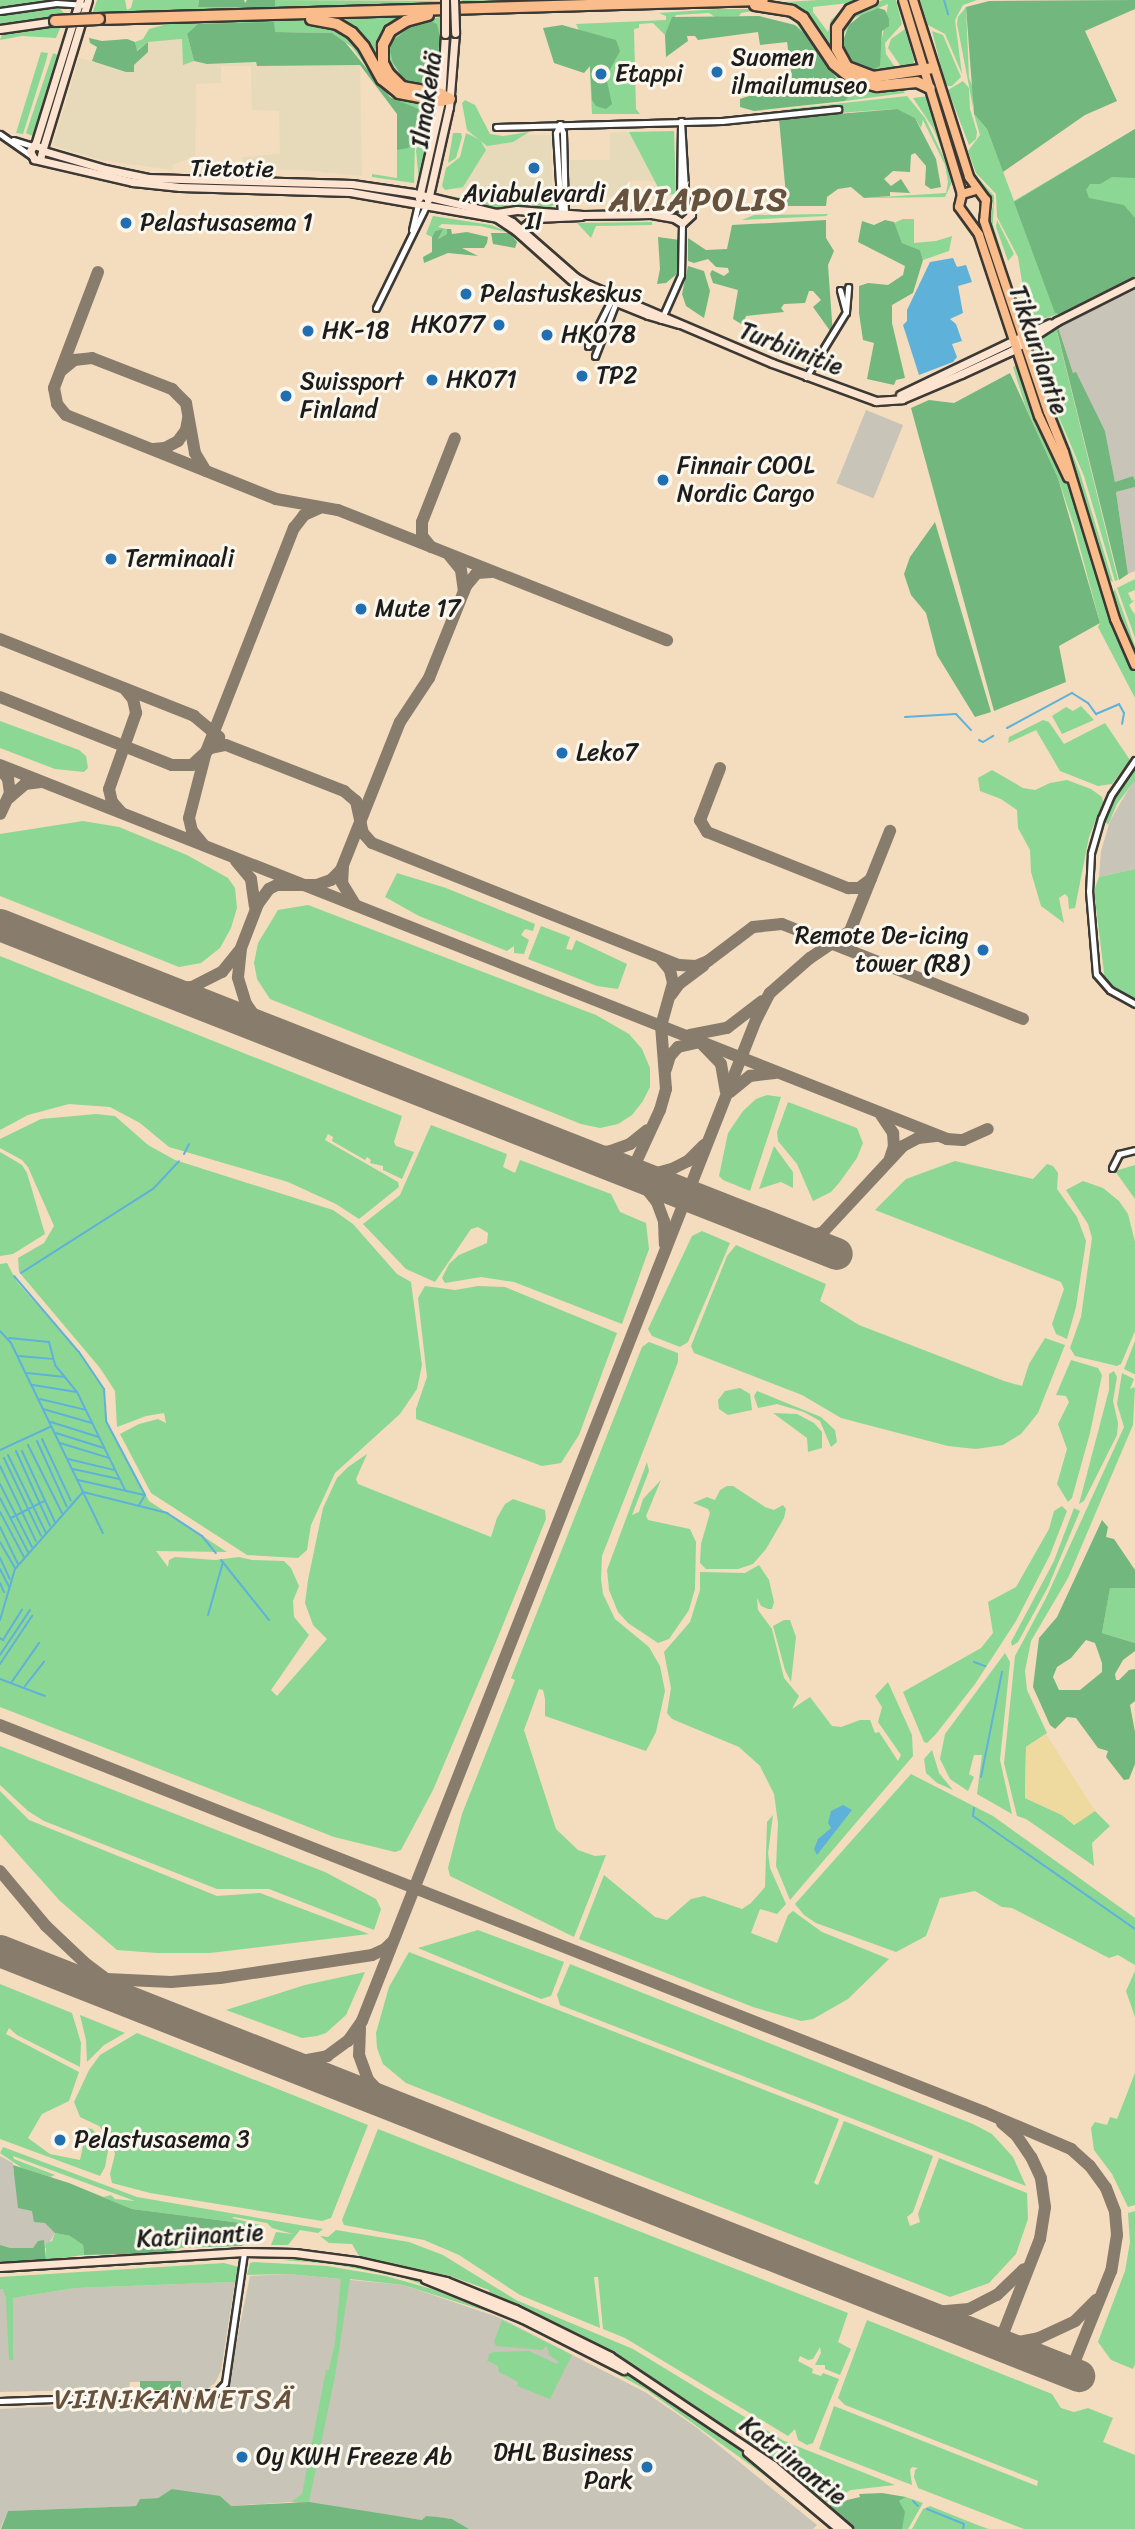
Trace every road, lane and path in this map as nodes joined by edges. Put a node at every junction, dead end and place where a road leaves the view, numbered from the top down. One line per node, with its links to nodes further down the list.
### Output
1 (454, 0): 17 (main road, Ilmakehä, bridge)
2 (763, 0): 7 (highway)
3 (872, 0): 14 (highway)
4 (903, 0): 11 (main road)
5 (913, 0): 11 (main road)
6 (84, 2): 9 (street); 24 (main road); 25 (main road)
7 (730, 2): 8 (highway); 15 (highway)
8 (445, 5): 10 (highway); 17 (main road, Ilmakehä, bridge); 17 (highway)
9 (0, 11)
10 (283, 14): 12 (highway, bridge); 17 (highway)
11 (912, 14): 14 (main road)
12 (55, 21): 13 (main road)
13 (0, 29)
14 (928, 70): 15 (highway); 16 (main road); 27 (main road)
15 (897, 84): 16 (highway)
16 (930, 88): 28 (main road)
17 (444, 98): 29 (main road, Ilmakehä); 30 (main road, Ilmakehä)
18 (838, 109): 19 (street)
19 (681, 121): 20 (street); 31 (street)
20 (560, 124): 21 (street); 35 (street)
21 (496, 127)
22 (0, 134): 23 (street)
23 (13, 141): 24 (street); 26 (street)
24 (34, 145): 25 (main road); 26 (main road)
25 (42, 153): 26 (main road); 29 (main road, Tietotie)
26 (31, 156)
27 (976, 190): 28 (main road); 32 (main road)
28 (962, 194): 36 (main road)
29 (419, 199): 30 (main road, Tietotie); 39 (street)
30 (428, 201): 34 (main road); 38 (main road); 39 (street)
31 (679, 210): 35 (main road); 37 (main road); 37 (main road)
32 (984, 211): 36 (main road); 47 (main road, Tikkurilantie)
33 (532, 212): 34 (main road); 35 (main road); 38 (main road)
34 (496, 213): 38 (main road, Turbiinitie)
35 (563, 214): 38 (main road)
36 (965, 216): 48 (main road, Tikkurilantie)
37 (682, 223): 46 (street)
38 (519, 229): 43 (main road, Turbiinitie)
39 (411, 233): 44 (street)
40 (1135, 282): 47 (main road, Turbiinitie)
41 (848, 287): 45 (street)
42 (840, 289): 45 (street)
43 (613, 300): 46 (main road, Turbiinitie); 49 (street); 50 (street)
44 (376, 308)
45 (846, 312): 51 (street)
46 (662, 318): 51 (main road, Turbiinitie)
47 (1023, 338): 48 (main road, Turbiinitie); 52 (main road, Tikkurilantie)
48 (1014, 344): 51 (main road, Turbiinitie); 52 (main road, Tikkurilantie)
49 (588, 346)
50 (595, 356)
51 (806, 377)
52 (1078, 497): 53 (main road, Tikkurilantie)
53 (1135, 665)
54 (1135, 760): 56 (street)
55 (1103, 791): 56 (street)
56 (1111, 795): 57 (street)
57 (1135, 1004)
58 (1135, 1150): 59 (street)
59 (1112, 1168)
60 (244, 2252): 61 (main road, Katriinantie); 62 (street); 63 (main road, Katriinantie)
61 (0, 2267)
62 (0, 2401)
63 (713, 2426): 64 (main road, Katriinantie); 65 (main road, Katriinantie)
64 (839, 2529)
65 (848, 2529)

